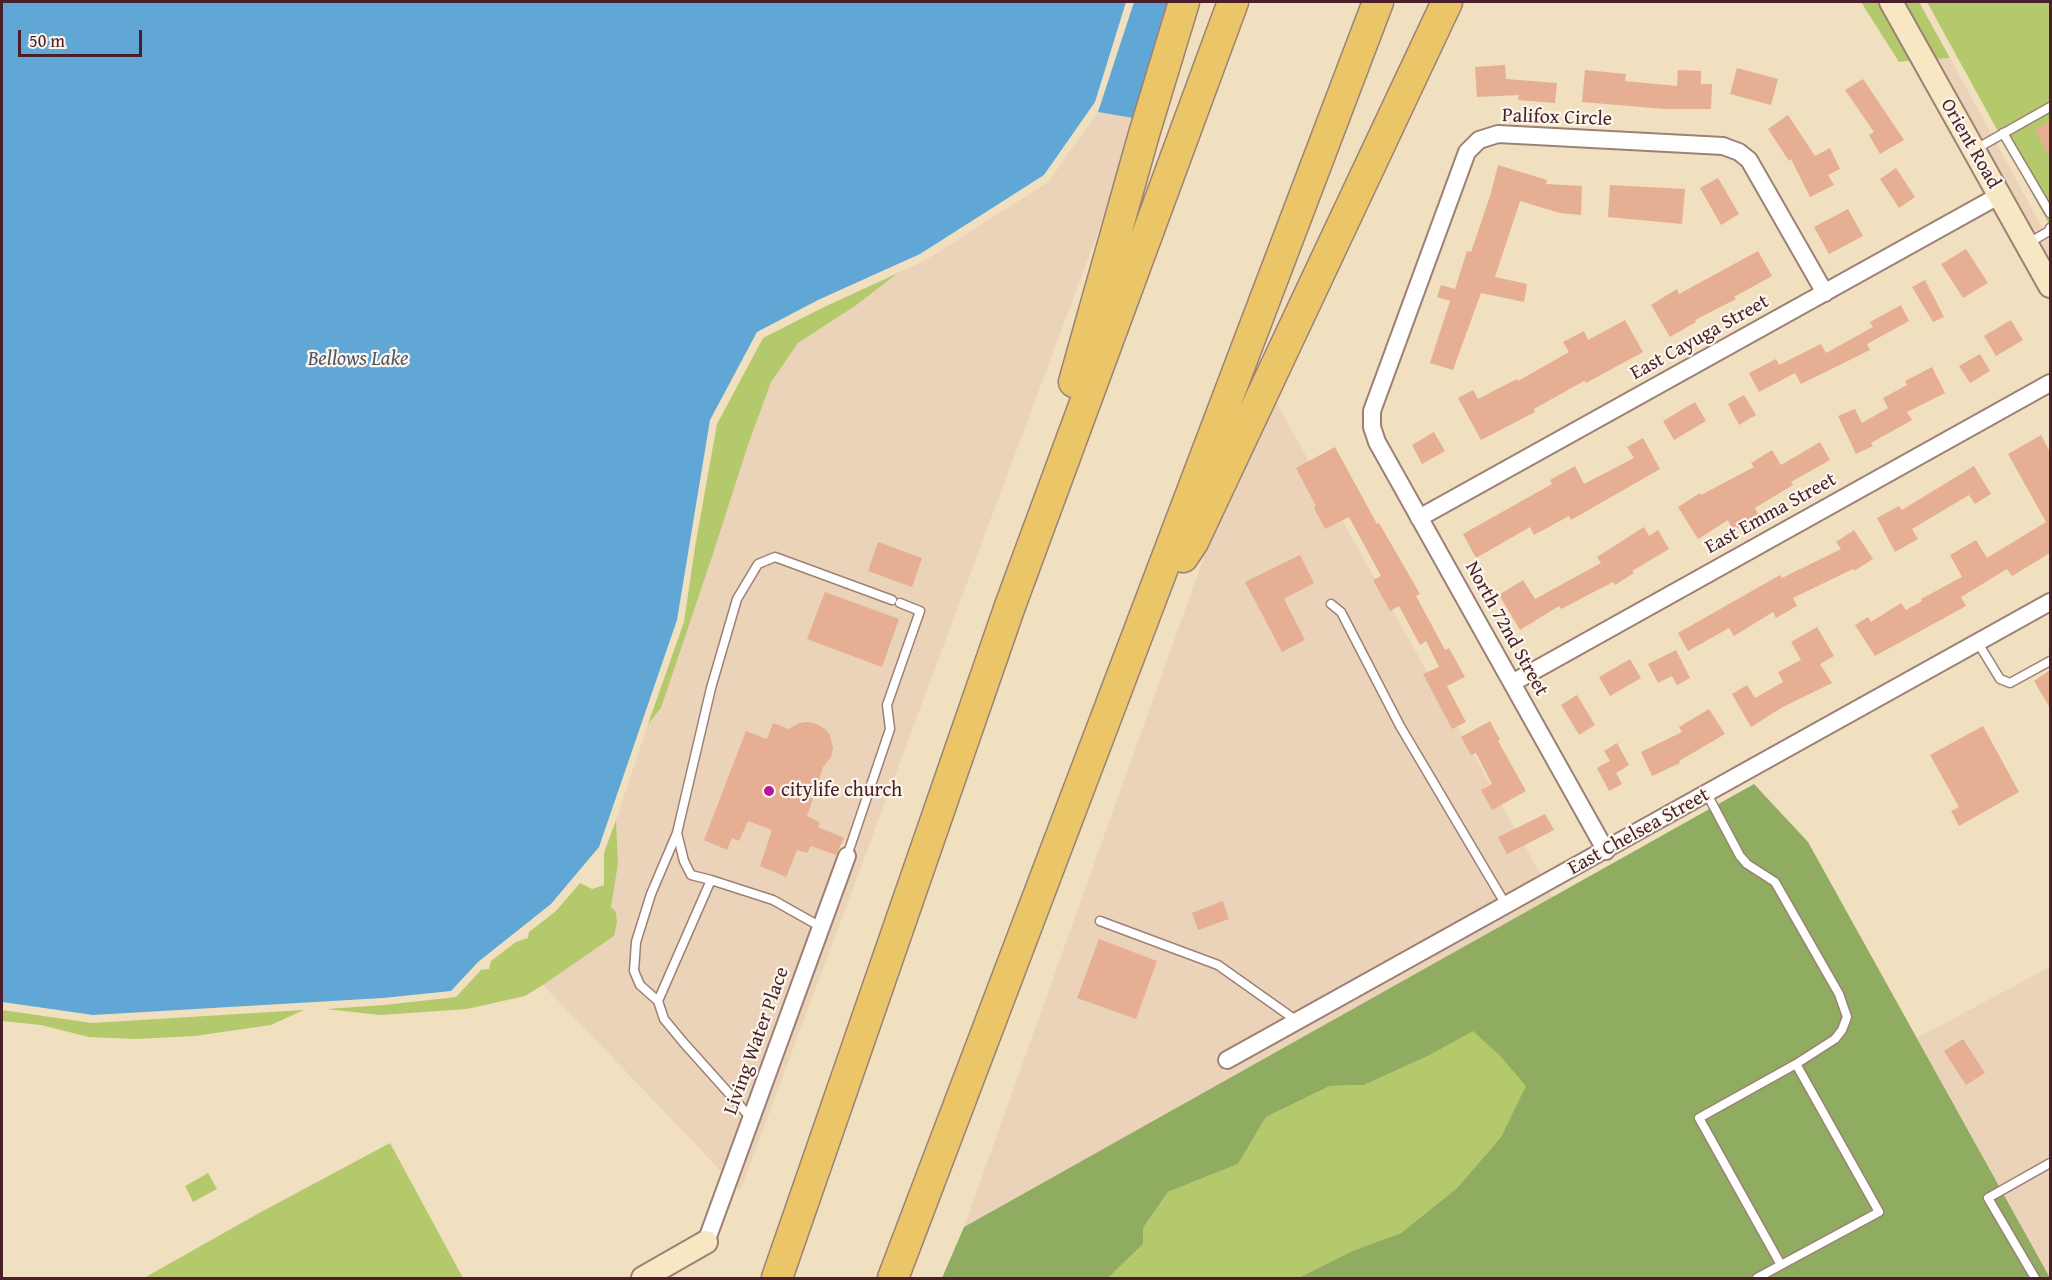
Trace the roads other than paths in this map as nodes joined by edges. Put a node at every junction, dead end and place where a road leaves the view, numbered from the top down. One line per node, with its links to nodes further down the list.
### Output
1 (1184, 2): 20 (highway)
2 (1233, 2): 20 (highway)
3 (1378, 2): 21 (highway)
4 (1447, 2): 21 (highway)
5 (1891, 2): 8 (street, Orient Road)
6 (2050, 106): 7 (lane)
7 (2003, 134): 8 (lane); 10 (lane)
8 (1974, 150): 9 (street, Orient Road)
9 (2000, 195): 12 (street, Orient Road); 14 (street, East Cayuga Street)
10 (2050, 213)
11 (2050, 228): 12 (lane)
12 (2027, 244): 13 (street, Orient Road)
13 (2050, 286)
14 (1825, 293): 16 (street, Palifox Circle); 17 (street, East Cayuga Street)
15 (2050, 382): 24 (street, East Emma Street)
16 (1372, 427): 17 (street, North 72nd Street)
17 (1419, 518): 24 (street, North 72nd Street)
18 (2050, 602): 22 (street, East Chelsea Street)
19 (1331, 604): 30 (lane)
20 (1010, 606): 42 (highway)
21 (1144, 618): 43 (highway)
22 (1978, 643): 23 (lane); 25 (street, East Chelsea Street)
23 (2050, 661)
24 (1512, 683): 27 (street, North 72nd Street)
25 (1707, 794): 27 (street, East Chelsea Street); 36 (lane)
26 (677, 833): 28 (lane); 29 (lane); 33 (lane)
27 (1606, 851): 30 (street, East Chelsea Street)
28 (847, 856): 32 (street, Living Water Place)
29 (711, 880): 32 (lane); 33 (lane)
30 (1506, 906): 34 (street, East Chelsea Street)
31 (1100, 921): 34 (lane)
32 (821, 927): 37 (street, Living Water Place)
33 (658, 1001): 37 (lane)
34 (1297, 1022): 35 (street, East Chelsea Street)
35 (1227, 1060)
36 (1796, 1064): 40 (lane); 40 (lane)
37 (751, 1118): 39 (street, Living Water Place)
38 (2050, 1163): 45 (lane)
39 (706, 1242): 41 (street)
40 (1781, 1265): 44 (lane)
41 (643, 1278)
42 (777, 1278)
43 (893, 1278)
44 (1758, 1278)
45 (2035, 1278)

